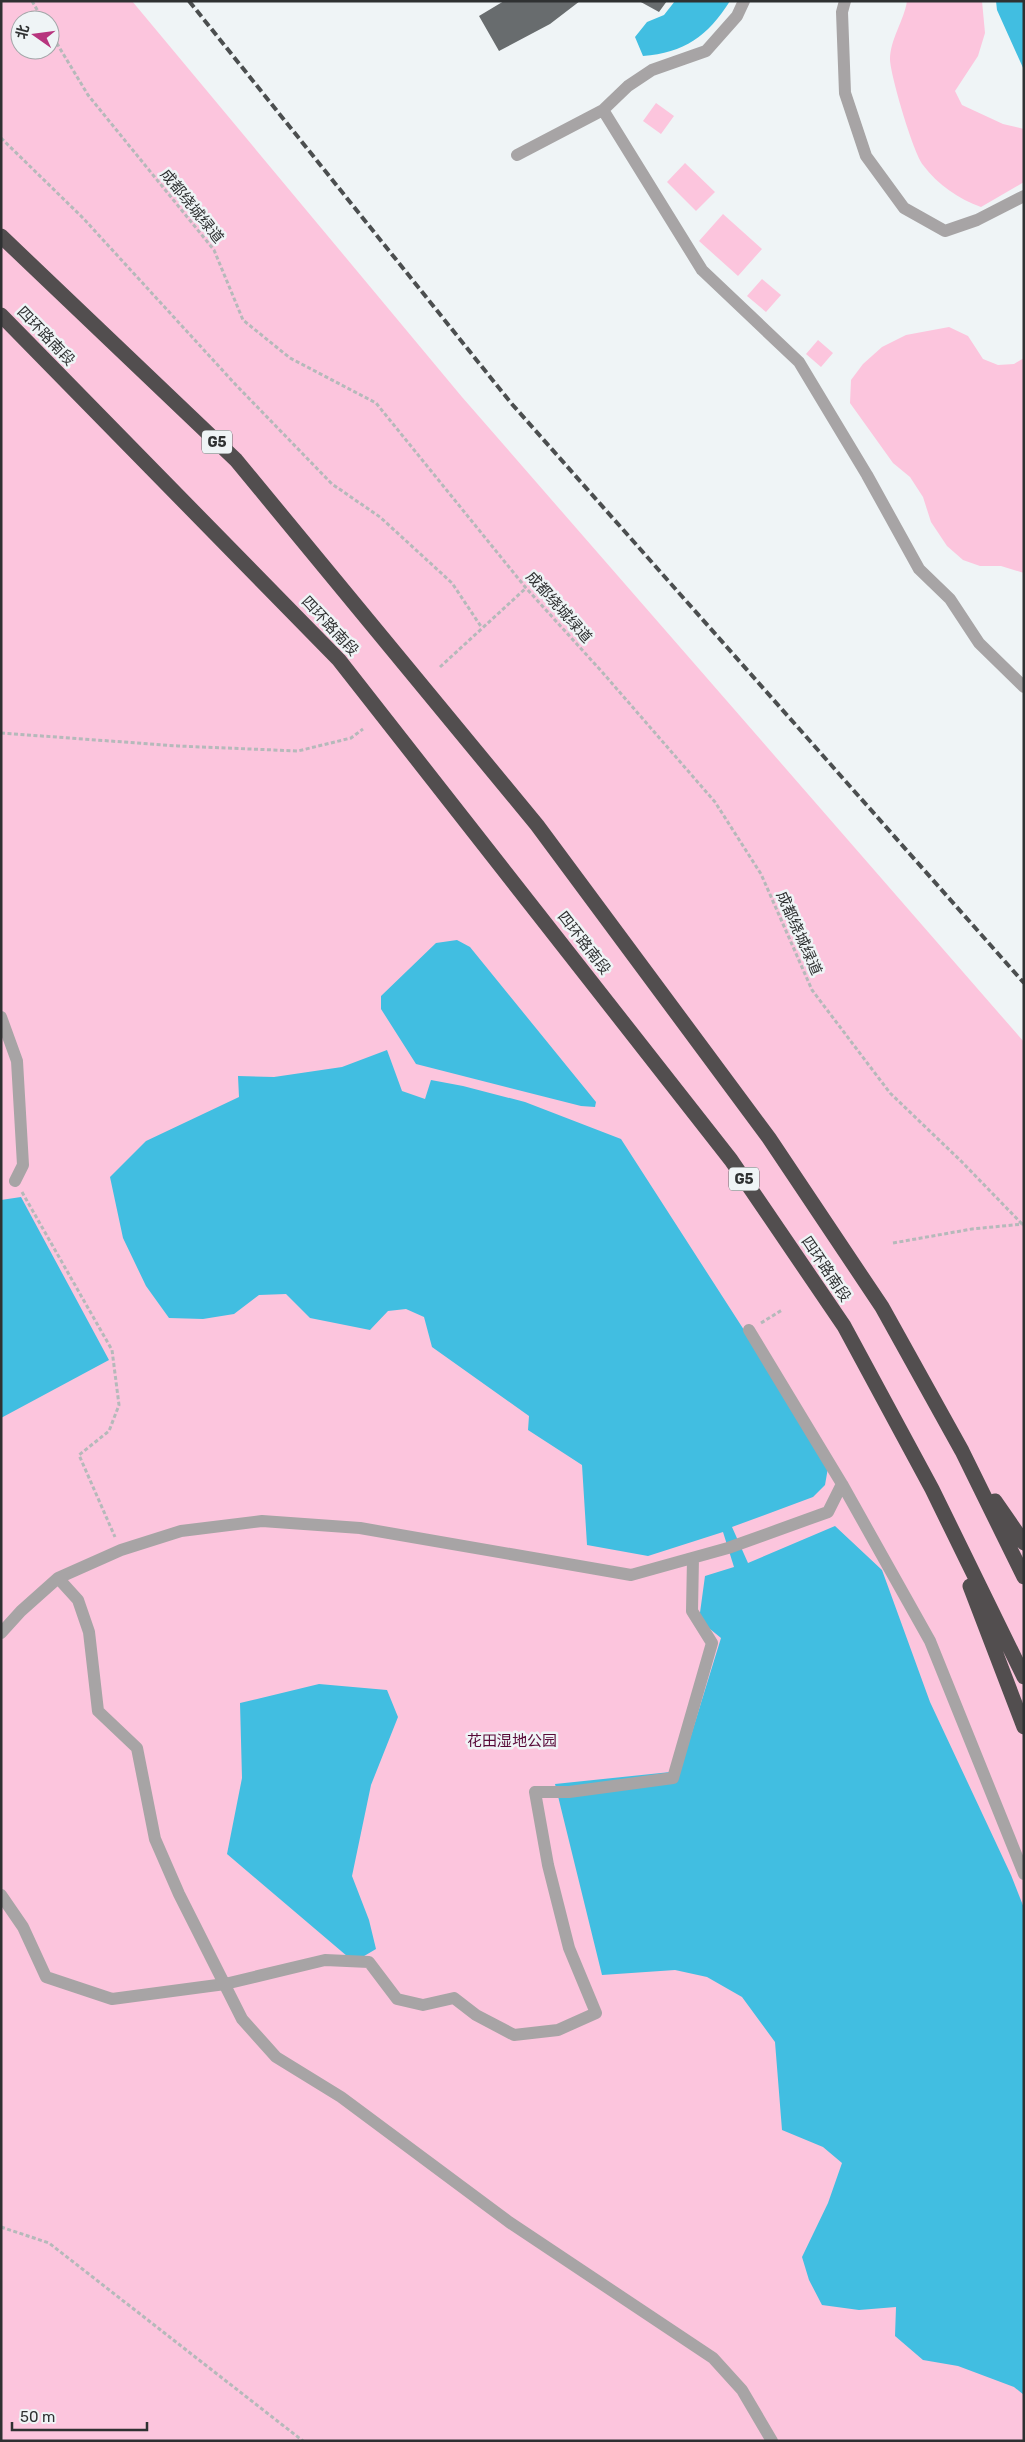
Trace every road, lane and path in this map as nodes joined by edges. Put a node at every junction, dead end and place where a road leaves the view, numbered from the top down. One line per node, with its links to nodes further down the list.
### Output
1 (744, 1): 4 (street)
2 (845, 1): 7 (street)
3 (60, 49): 10 (path, 成都绕城绿道)
4 (603, 110): 6 (street); 13 (street)
5 (1, 138): 11 (path)
6 (517, 155)
7 (1024, 196)
8 (1, 236): 22 (highway, 四环路南段 / G5)
9 (1, 315): 24 (highway, 四环路南段 / G5)
10 (526, 588): 11 (path); 18 (path, 成都绕城绿道)
11 (482, 628): 12 (path)
12 (440, 667)
13 (1024, 687)
14 (363, 729): 15 (path)
15 (1, 733)
16 (1, 1016): 17 (street)
17 (15, 1181): 26 (path)
18 (1024, 1225): 19 (path)
19 (893, 1243)
20 (782, 1310): 21 (path)
21 (749, 1330): 23 (street)
22 (962, 1451): 25 (highway); 28 (highway, 四环路南段 / G5)
23 (842, 1484): 27 (street); 33 (street)
24 (932, 1489): 31 (highway, 四环路南段 / G5); 32 (highway)
25 (1024, 1543)
26 (121, 1550): 27 (street); 29 (street)
27 (693, 1558): 35 (street)
28 (1024, 1577)
29 (58, 1578): 30 (street); 35 (street)
30 (1, 1633)
31 (1024, 1677)
32 (1024, 1727)
33 (1024, 1874)
34 (1, 1895): 35 (street)
35 (225, 1984): 38 (street)
36 (1, 2227): 37 (path)
37 (303, 2441)
38 (772, 2441)

